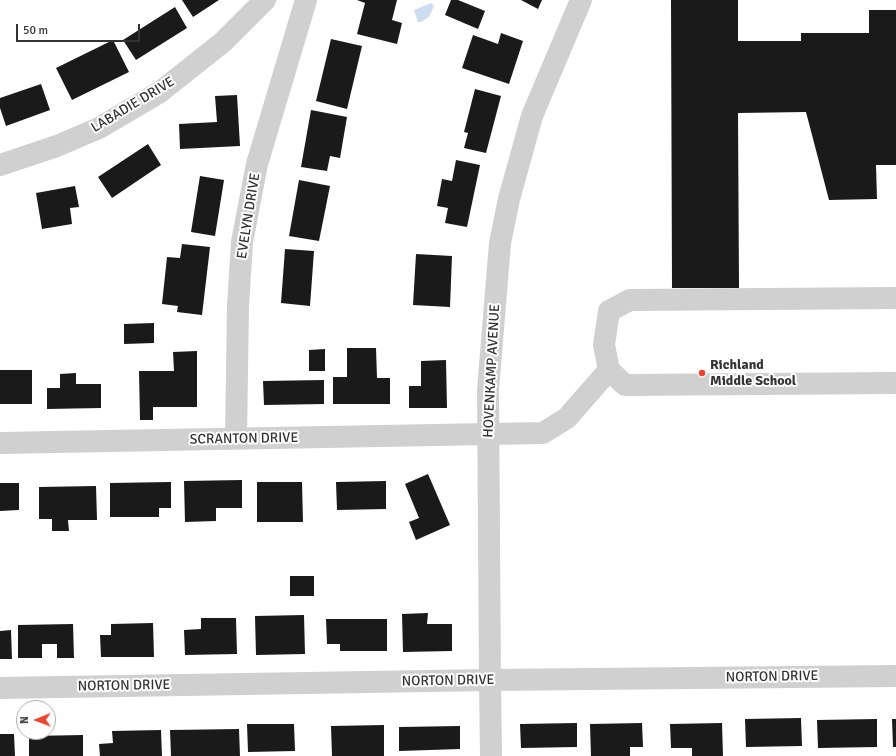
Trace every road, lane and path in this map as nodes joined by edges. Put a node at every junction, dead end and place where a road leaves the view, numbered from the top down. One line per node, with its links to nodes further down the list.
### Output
1 (265, 0): 4 (street, LABADIE DRIVE)
2 (306, 0): 9 (street, EVELYN DRIVE)
3 (581, 0): 8 (street, HOVENKAMP AVENUE)
4 (0, 165)
5 (896, 298): 6 (street)
6 (609, 370): 7 (street); 8 (street, SCRANTON DRIVE)
7 (896, 384)
8 (488, 435): 9 (street, SCRANTON DRIVE); 12 (street, HOVENKAMP AVENUE)
9 (236, 439): 10 (street, SCRANTON DRIVE)
10 (0, 443)
11 (896, 676): 12 (street, NORTON DRIVE)
12 (490, 680): 13 (street, NORTON DRIVE); 14 (street, HOVENKAMP AVENUE)
13 (0, 688)
14 (492, 756)

